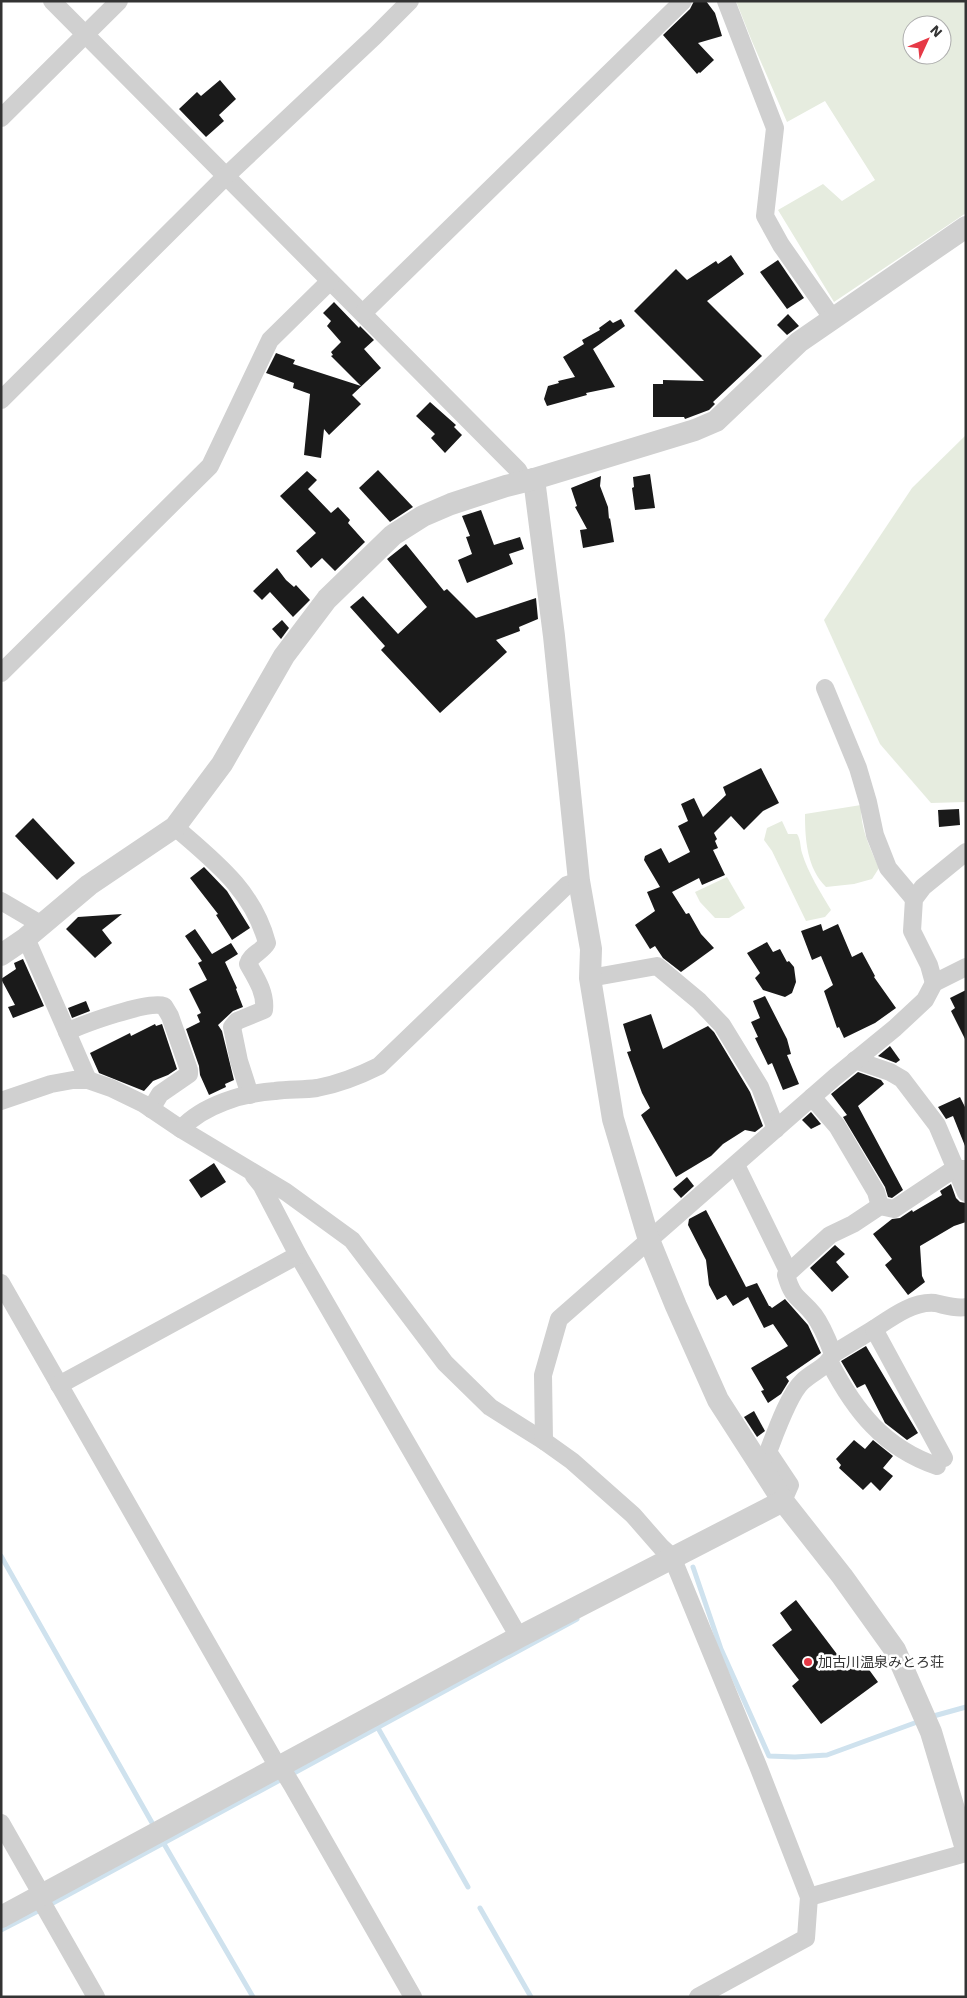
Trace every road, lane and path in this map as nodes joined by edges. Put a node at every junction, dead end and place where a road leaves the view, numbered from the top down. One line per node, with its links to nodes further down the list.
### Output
1 (52, 1): 6 (street)
2 (119, 1): 6 (street)
3 (410, 1): 8 (street)
4 (683, 1): 11 (street)
5 (726, 1): 12 (street)
6 (85, 34): 7 (street); 8 (street)
7 (1, 118)
8 (225, 177): 10 (street); 13 (street)
9 (966, 227): 12 (street)
10 (330, 281): 11 (street); 15 (street)
11 (362, 314): 14 (street)
12 (833, 319): 14 (street)
13 (1, 400)
14 (529, 480): 17 (street); 19 (street)
15 (1, 673)
16 (826, 688): 20 (street)
17 (175, 827): 22 (street); 30 (street)
18 (966, 852): 20 (street)
19 (579, 881): 25 (street); 30 (street)
20 (914, 899): 26 (street)
21 (1, 901): 22 (street)
22 (34, 932): 23 (street); 27 (street)
23 (1, 955)
24 (966, 966): 26 (street)
25 (590, 978): 35 (street); 41 (street)
26 (934, 983): 28 (street)
27 (67, 1032): 29 (street); 33 (street)
28 (855, 1060): 31 (street); 37 (street)
29 (88, 1080): 32 (street); 33 (street)
30 (250, 1095): 34 (street)
31 (812, 1097): 35 (street); 40 (street)
32 (1, 1101)
33 (151, 1109): 34 (street)
34 (181, 1129): 38 (street)
35 (776, 1129): 36 (street)
36 (736, 1165): 41 (street); 43 (street)
37 (960, 1169): 39 (street); 40 (street)
38 (251, 1172): 42 (street); 49 (street)
39 (966, 1193)
40 (880, 1206): 43 (street)
41 (649, 1240): 49 (street); 50 (street)
42 (298, 1255): 48 (street); 52 (street)
43 (788, 1271): 47 (street)
44 (1, 1283): 48 (street)
45 (966, 1307): 46 (street)
46 (874, 1329): 47 (street); 47 (street)
47 (831, 1358): 50 (street)
48 (59, 1385): 53 (street)
49 (544, 1441): 51 (street)
50 (783, 1501): 51 (street); 55 (street)
51 (672, 1557): 52 (street); 58 (street)
52 (519, 1637): 53 (street)
53 (278, 1767): 57 (street); 61 (street)
54 (1, 1823): 57 (street)
55 (966, 1849)
56 (966, 1854): 58 (street)
57 (40, 1896): 59 (street); 60 (street)
58 (809, 1897): 62 (street)
59 (1, 1917)
60 (96, 1997)
61 (413, 1997)
62 (698, 1997)

